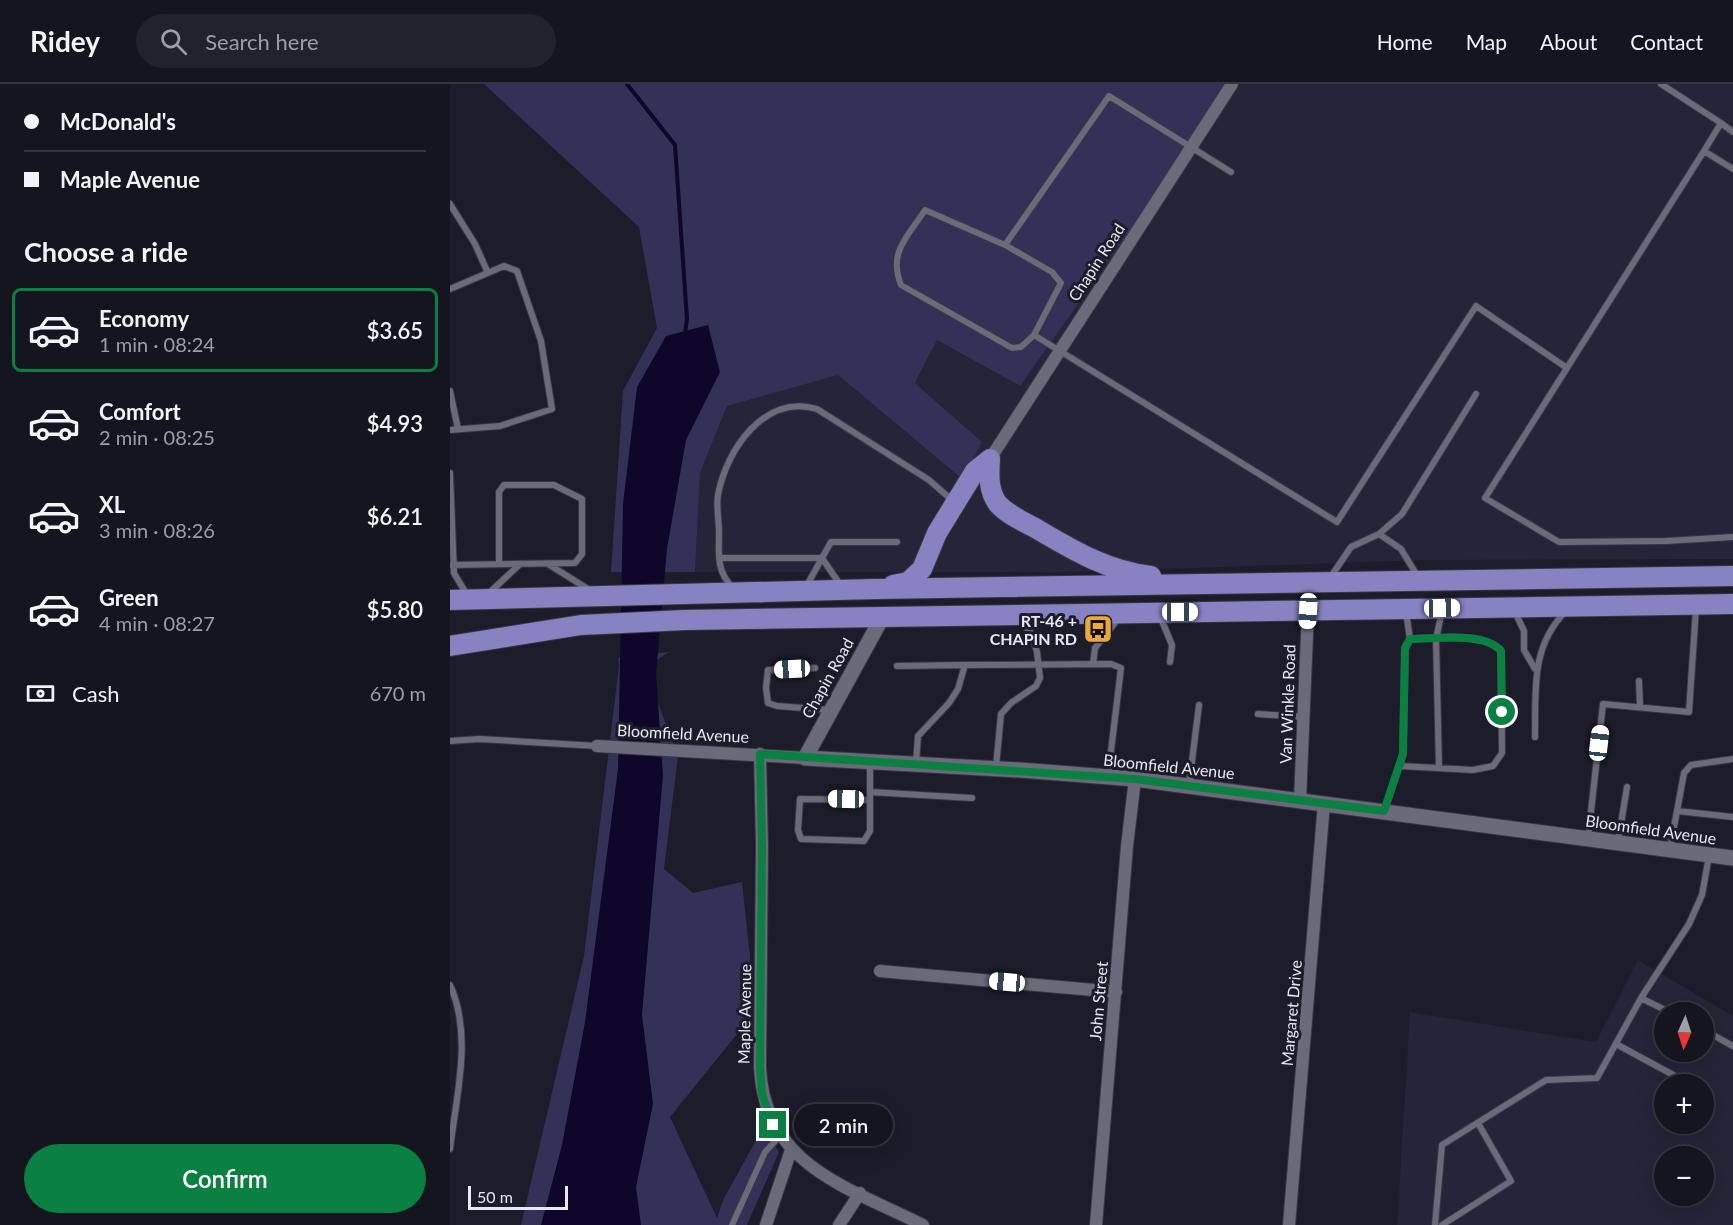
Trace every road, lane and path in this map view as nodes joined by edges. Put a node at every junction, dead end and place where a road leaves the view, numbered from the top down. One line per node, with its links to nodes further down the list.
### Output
1 (1232, 84): 5 (street, Chapin Road)
2 (1661, 84): 3 (lane)
3 (1721, 123): 4 (lane); 6 (lane)
4 (1733, 132)
5 (1192, 148): 8 (lane); 10 (lane); 14 (street, Chapin Road)
6 (1704, 151): 7 (lane); 15 (lane)
7 (1733, 169)
8 (1231, 172)
9 (450, 204): 11 (lane)
10 (1005, 245): 13 (lane); 13 (lane)
11 (488, 273): 12 (lane); 18 (lane)
12 (450, 289)
13 (1034, 335): 14 (lane)
14 (1060, 352): 15 (lane); 20 (street, Chapin Road)
15 (1568, 368): 24 (lane)
16 (450, 391): 18 (lane)
17 (1476, 394): 23 (lane)
18 (458, 429): 19 (lane)
19 (450, 430)
20 (990, 459): 22 (highway); 36 (highway)
21 (450, 473): 31 (lane)
22 (956, 504): 26 (lane); 37 (highway)
23 (1379, 534): 34 (lane); 35 (lane)
24 (1733, 537)
25 (897, 542): 27 (lane)
26 (719, 558): 27 (lane); 40 (lane)
27 (822, 558): 38 (lane); 39 (lane)
28 (547, 563): 29 (lane); 30 (lane); 41 (lane)
29 (499, 564): 30 (lane); 31 (lane)
30 (520, 564): 42 (lane)
31 (452, 565): 32 (lane)
32 (452, 576): 42 (lane)
33 (1733, 576): 34 (highway)
34 (1421, 582): 35 (highway)
35 (1326, 584): 36 (highway)
36 (1216, 585): 37 (highway)
37 (875, 589): 38 (highway)
38 (845, 591): 39 (highway)
39 (803, 592): 40 (highway)
40 (738, 593): 41 (highway)
41 (607, 595): 42 (highway)
42 (468, 597)
43 (1696, 604): 44 (highway); 46 (highway); 66 (lane)
44 (1733, 604)
45 (1512, 606): 46 (highway); 48 (highway); 63 (lane)
46 (1570, 606): 63 (lane)
47 (1406, 608): 48 (highway); 49 (highway); 54 (lane)
48 (1442, 608): 55 (lane)
49 (1308, 611): 50 (highway); 69 (street, Van Winkle Road)
50 (1159, 612): 51 (highway); 57 (lane)
51 (1123, 614): 52 (highway); 59 (lane)
52 (1013, 615): 53 (highway); 58 (lane)
53 (883, 616): 56 (highway); 67 (street, Chapin Road)
54 (1410, 639): 55 (lane); 78 (lane)
55 (1436, 639): 80 (lane); 80 (lane)
56 (450, 646)
57 (1170, 662)
58 (1038, 664): 59 (lane); 60 (lane); 79 (lane)
59 (1093, 664): 81 (lane)
60 (965, 665): 61 (lane); 77 (lane)
61 (897, 666)
62 (815, 668): 67 (lane)
63 (1535, 669): 70 (lane)
64 (1639, 681): 66 (lane)
65 (1199, 705): 83 (lane)
66 (1640, 707): 92 (lane)
67 (829, 710): 74 (street, Chapin Road)
68 (1258, 714): 69 (lane)
69 (1303, 717): 87 (street, Van Winkle Road)
70 (1535, 737)
71 (450, 741): 72 (lane)
72 (597, 746): 73 (street, Bloomfield Avenue)
73 (760, 754): 74 (street, Bloomfield Avenue); 107 (street, Maple Avenue)
74 (805, 758): 76 (street, Bloomfield Avenue)
75 (1733, 759): 90 (lane)
76 (870, 761): 77 (street, Bloomfield Avenue); 85 (lane)
77 (916, 764): 79 (street, Bloomfield Avenue)
78 (1401, 766): 80 (lane); 89 (lane)
79 (996, 768): 81 (street, Bloomfield Avenue)
80 (1439, 768)
81 (1108, 777): 82 (street, Bloomfield Avenue)
82 (1135, 779): 83 (street, Bloomfield Avenue); 99 (street, John Street)
83 (1189, 785): 87 (street, Bloomfield Avenue)
84 (1627, 787): 93 (lane)
85 (870, 796): 85 (lane); 86 (lane)
86 (972, 798)
87 (1300, 800): 88 (street, Bloomfield Avenue)
88 (1324, 803): 89 (street, Bloomfield Avenue); 116 (street, Margaret Drive)
89 (1384, 811): 92 (street, Bloomfield Avenue)
90 (1677, 811): 91 (lane); 94 (lane)
91 (1733, 817)
92 (1588, 839): 93 (street, Bloomfield Avenue)
93 (1618, 843): 94 (street, Bloomfield Avenue)
94 (1670, 850): 95 (street, Bloomfield Avenue)
95 (1709, 855): 96 (street, Bloomfield Avenue); 100 (lane)
96 (1733, 858)
97 (880, 971): 99 (street)
98 (450, 985): 108 (lane)
99 (1116, 992): 115 (street, John Street)
100 (1641, 999): 101 (lane); 103 (lane)
101 (1654, 1005)
102 (1714, 1036): 104 (lane)
103 (1616, 1044): 105 (lane); 106 (lane)
104 (1733, 1046)
105 (1672, 1074)
106 (1478, 1123): 117 (lane); 118 (lane)
107 (780, 1136): 109 (street, Maple Avenue); 111 (lane)
108 (450, 1149)
109 (791, 1150): 110 (street, Maple Avenue); 112 (street)
110 (860, 1193): 113 (street); 114 (street, Maple Avenue)
111 (732, 1225)
112 (766, 1225)
113 (839, 1225)
114 (923, 1225)
115 (1096, 1225)
116 (1289, 1225)
117 (1435, 1225)
118 (1442, 1225)

